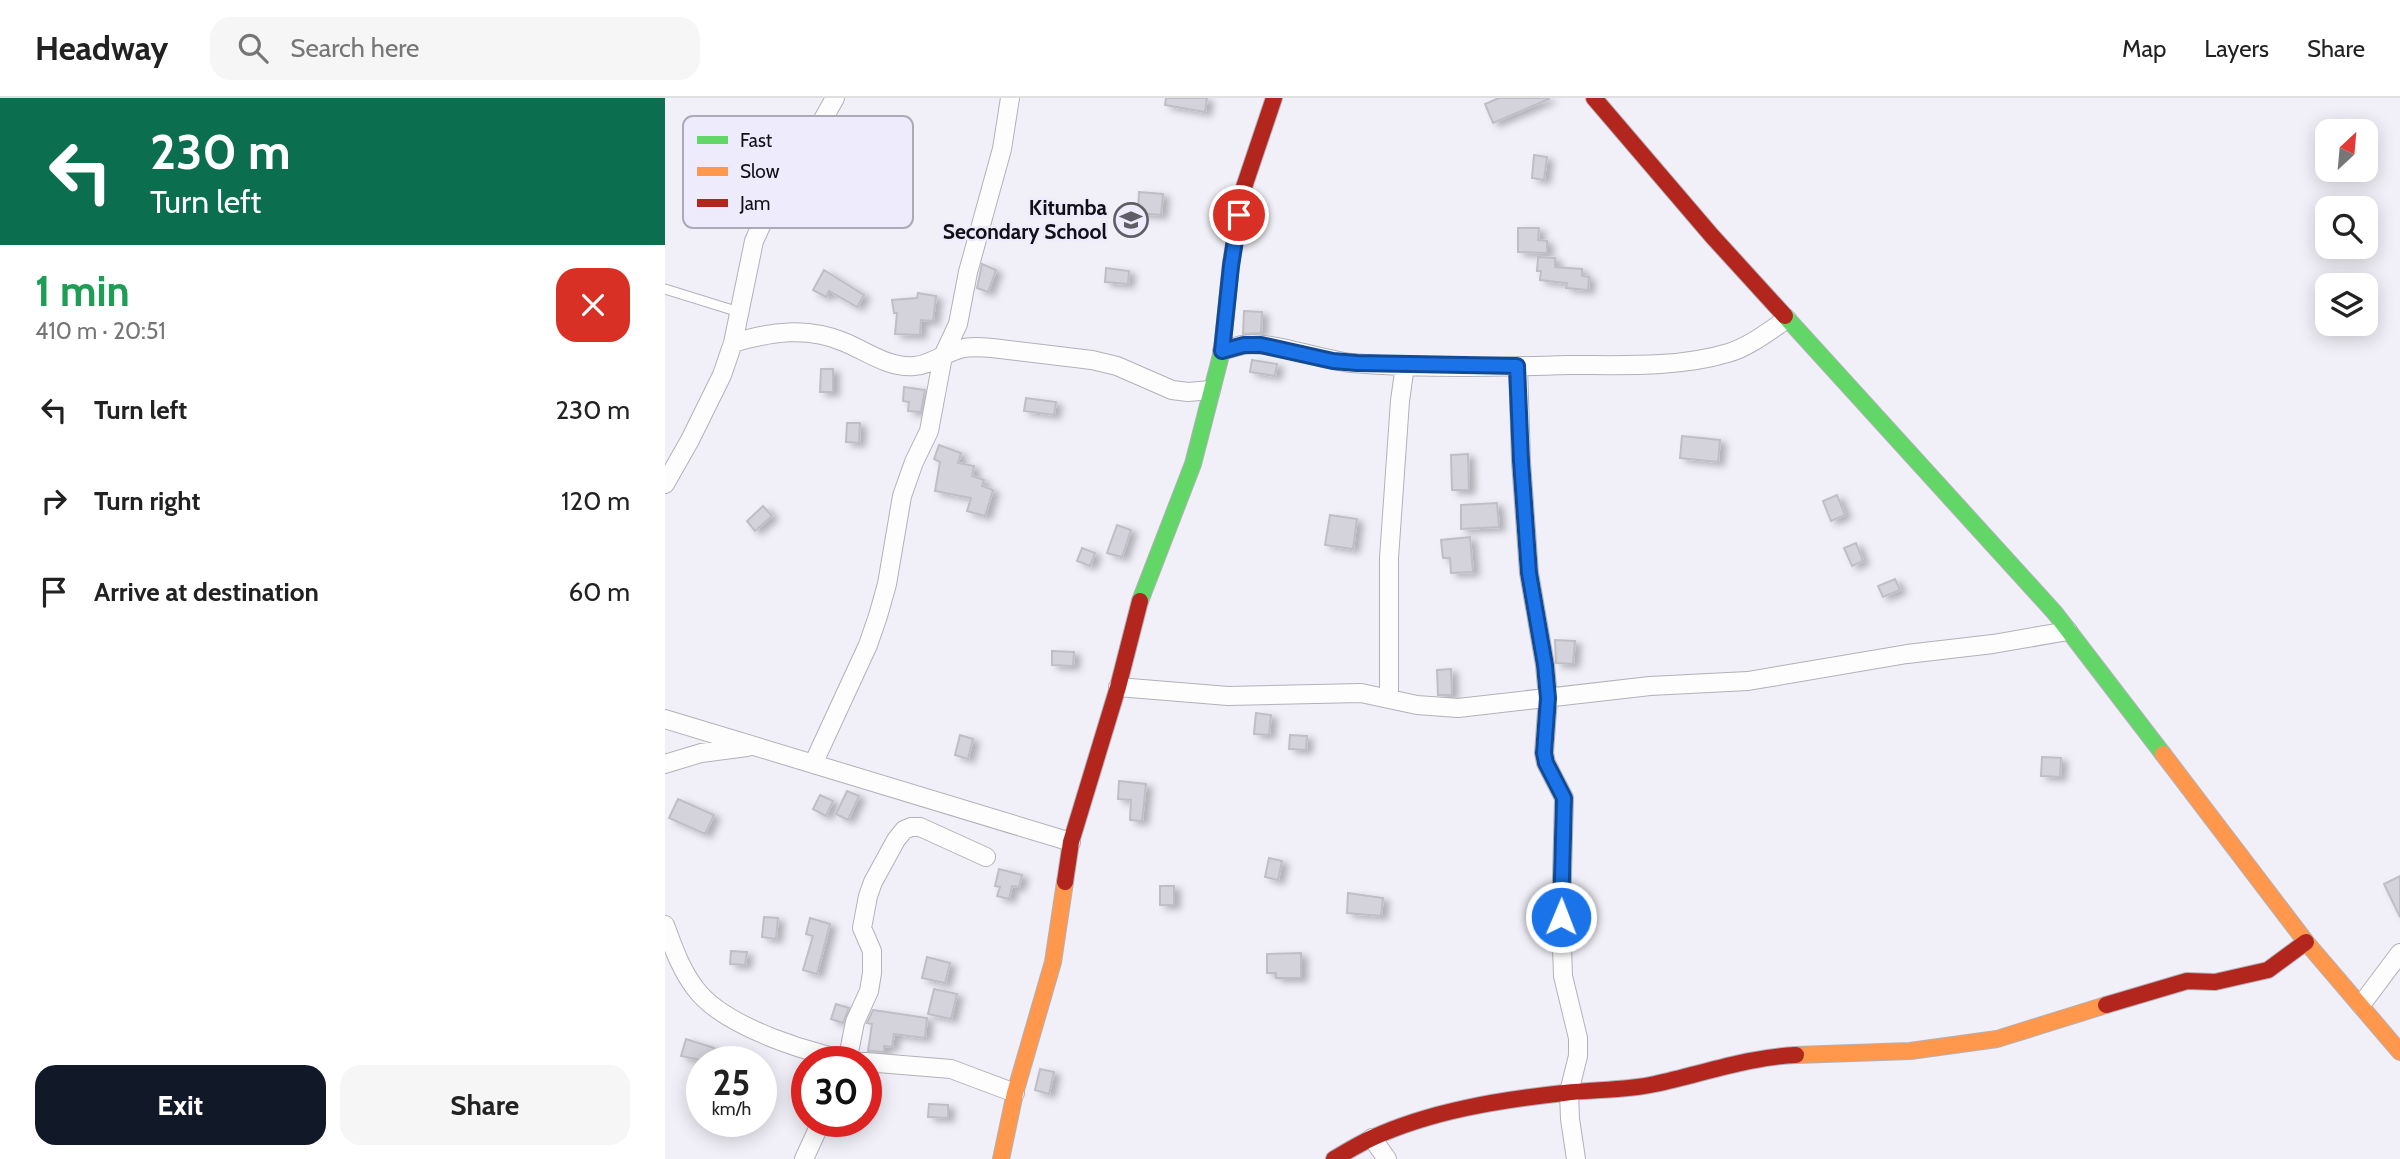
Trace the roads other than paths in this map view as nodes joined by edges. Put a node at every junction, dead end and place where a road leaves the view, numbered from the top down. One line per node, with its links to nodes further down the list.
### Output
1 (835, 98): 5 (street)
2 (1010, 98): 12 (street)
3 (1274, 98): 11 (street)
4 (1594, 98): 9 (street)
5 (825, 116)
6 (760, 228): 8 (street)
7 (665, 289): 8 (lane)
8 (739, 312): 10 (street)
9 (1787, 319): 14 (street); 17 (street)
10 (733, 343): 12 (street); 16 (street)
11 (1222, 351): 13 (street); 15 (street)
12 (943, 356): 15 (street); 23 (street)
13 (1405, 365): 14 (street); 19 (street)
14 (1517, 366): 20 (street)
15 (1211, 390): 18 (street)
16 (665, 484)
17 (2068, 631): 20 (street); 28 (street)
18 (1118, 687): 19 (street); 25 (street)
19 (1389, 698): 20 (street)
20 (1548, 698): 35 (street)
21 (665, 719): 22 (street)
22 (759, 746): 23 (street); 24 (street)
23 (814, 762): 25 (street)
24 (665, 764)
25 (1072, 842): 36 (street)
26 (986, 857): 32 (street)
27 (665, 925): 31 (street)
28 (2307, 942): 30 (street); 35 (street)
29 (2400, 953): 30 (street)
30 (2361, 1005): 33 (street)
31 (801, 1046)
32 (856, 1046)
33 (2400, 1052)
34 (882, 1064): 36 (street)
35 (1569, 1092): 38 (street); 43 (street)
36 (1015, 1093): 40 (street)
37 (814, 1137): 39 (street)
38 (1372, 1138): 41 (street); 42 (street)
39 (804, 1159)
40 (1001, 1159)
41 (1333, 1159)
42 (1387, 1159)
43 (1576, 1159)

